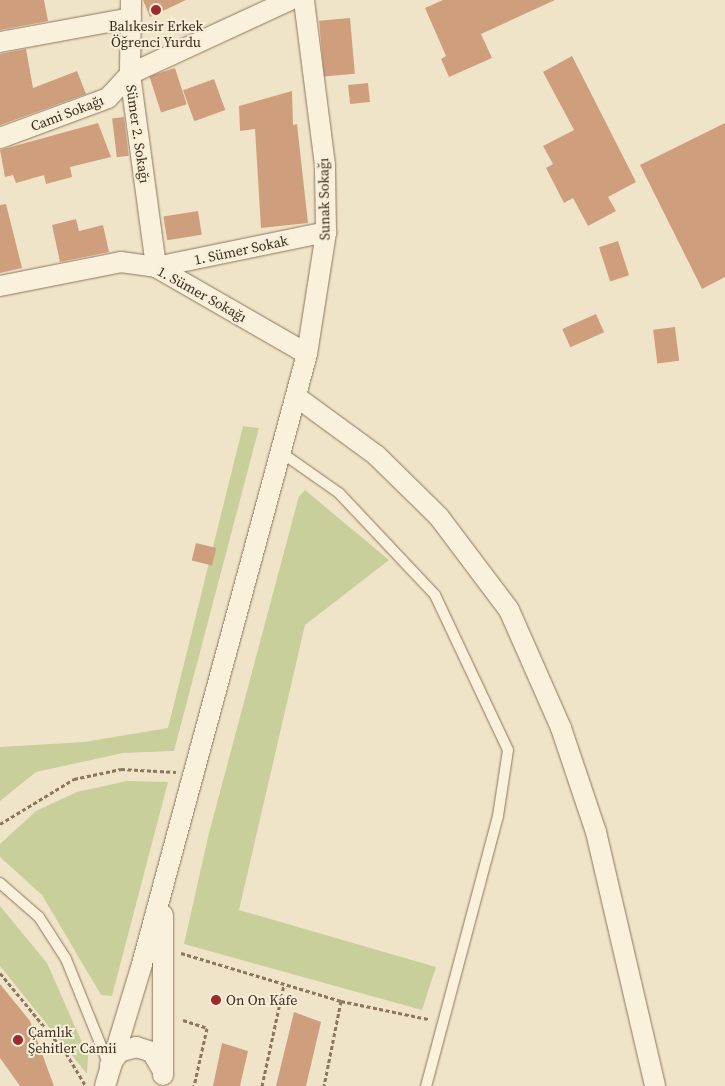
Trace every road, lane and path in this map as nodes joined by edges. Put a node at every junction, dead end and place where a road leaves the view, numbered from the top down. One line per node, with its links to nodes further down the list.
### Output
1 (290, 0): 5 (street, Cami Sokağı)
2 (304, 0): 7 (street, Sunak Sokağı)
3 (131, 9): 4 (street); 5 (street, Sümer 2. Sokağı)
4 (0, 42)
5 (130, 74): 6 (street, Cami Sokağı); 8 (street, Sümer 2. Sokağı)
6 (0, 138)
7 (326, 232): 8 (street, 1. Sümer Sokak); 10 (street, Sunak Sokağı)
8 (156, 267): 9 (street, 1. Sümer Sokağı); 10 (street, 1. Sümer Sokağı)
9 (0, 286)
10 (307, 354): 11 (street, Sunak Sokağı)
11 (298, 398): 12 (street, Sunak Sokağı); 33 (street)
12 (282, 453): 18 (street, Sunak Sokağı); 32 (lane)
13 (182, 762): 14 (path)
14 (179, 772): 15 (path); 16 (path)
15 (177, 781)
16 (0, 824)
17 (0, 883): 25 (lane)
18 (163, 885): 23 (street); 25 (street)
19 (174, 951): 21 (path)
20 (0, 973): 27 (path)
21 (284, 984): 22 (path); 30 (path)
22 (341, 1001): 24 (path); 31 (path)
23 (162, 1011): 26 (street); 29 (path)
24 (428, 1019)
25 (110, 1076): 26 (street); 28 (street)
26 (162, 1080)
27 (86, 1086)
28 (105, 1086)
29 (194, 1086)
30 (262, 1086)
31 (324, 1086)
32 (426, 1086)
33 (655, 1086)

